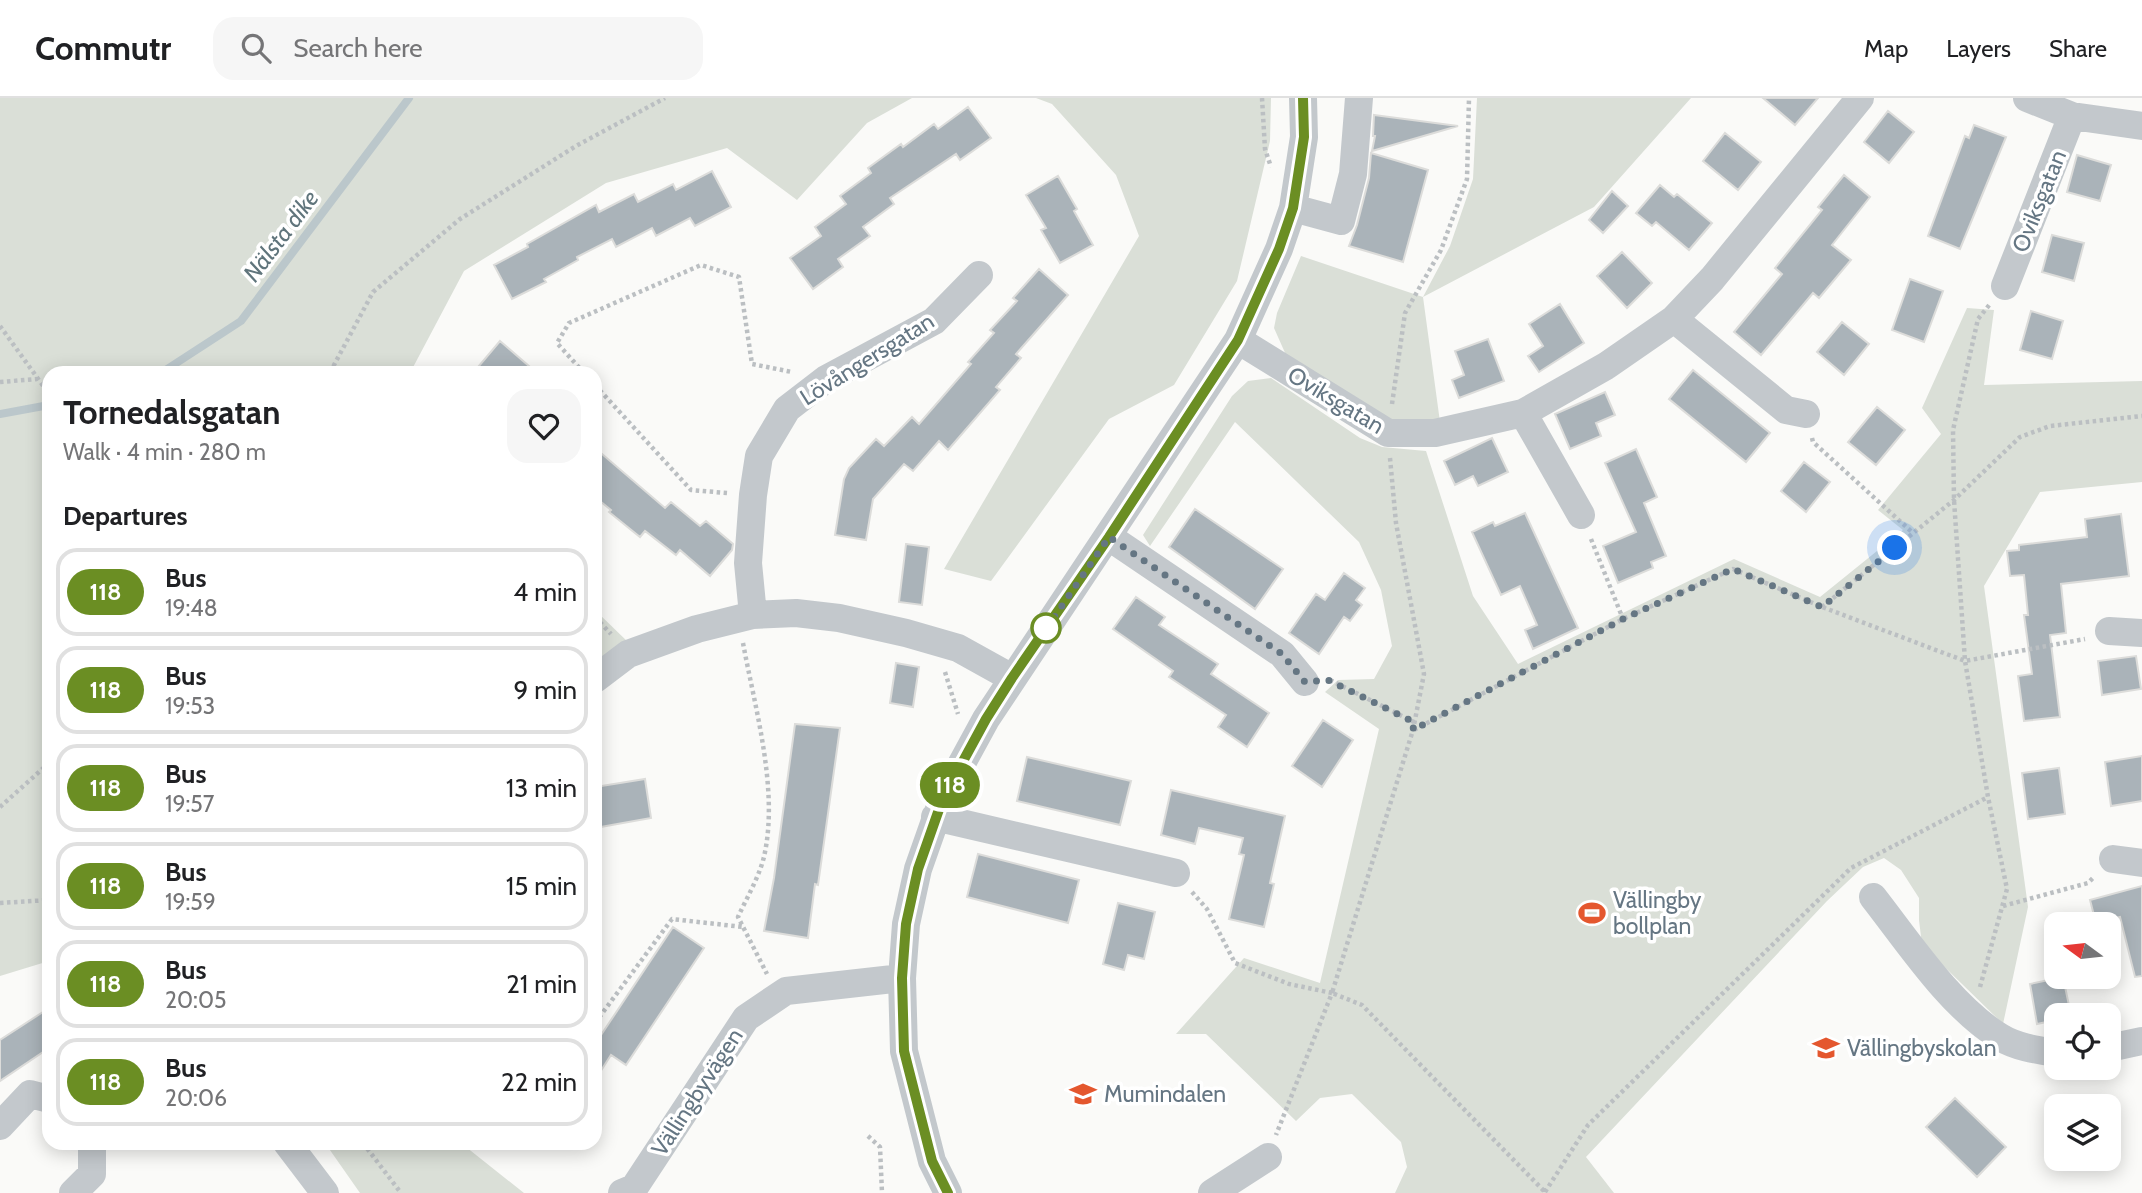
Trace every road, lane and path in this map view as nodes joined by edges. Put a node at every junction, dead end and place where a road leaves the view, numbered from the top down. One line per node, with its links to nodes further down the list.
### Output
1 (665, 98): 17 (path)
2 (1262, 98): 10 (path)
3 (1304, 98): 11 (street)
4 (1359, 98): 11 (street)
5 (1469, 98): 27 (path)
6 (1860, 98): 14 (street, Oviksgatan)
7 (2027, 98): 8 (street)
8 (2072, 116): 9 (street); 13 (street, Oviksgatan)
9 (2142, 126)
10 (1274, 178)
11 (1293, 208): 16 (street)
12 (979, 275): 20 (street, Lövångersgatan)
13 (2005, 286): 29 (path)
14 (1674, 319): 24 (street, Oviksgatan); 25 (street)
15 (0, 326): 19 (path)
16 (1238, 340): 27 (street, Oviksgatan); 32 (street)
17 (334, 366)
18 (577, 366): 20 (path)
19 (38, 379): 21 (path); 22 (path)
20 (826, 379): 28 (street, Lövångersgatan)
21 (0, 382)
22 (42, 384)
23 (602, 393): 28 (path)
24 (1523, 413): 27 (street, Oviksgatan); 30 (street)
25 (1807, 414): 31 (path)
26 (2142, 416): 29 (path)
27 (1388, 433): 44 (path)
28 (752, 495): 34 (street, Lövångersgatan)
29 (1954, 500): 31 (path); 38 (path)
30 (1581, 515): 35 (path)
31 (1913, 533): 33 (path)
32 (1109, 537): 41 (street); 42 (street)
33 (1822, 607): 35 (path); 38 (path)
34 (746, 617): 40 (street); 41 (street); 57 (path)
35 (1623, 619): 45 (path)
36 (2109, 631): 37 (street); 38 (path)
37 (2142, 633)
38 (1965, 661): 47 (path)
39 (943, 667): 43 (path)
40 (602, 674)
41 (1012, 678): 49 (street)
42 (1305, 682): 44 (path)
43 (960, 722)
44 (1414, 722): 45 (path)
45 (1413, 730): 59 (path)
46 (42, 769): 48 (path)
47 (1988, 797): 56 (path); 80 (path)
48 (0, 807)
49 (935, 817): 52 (street); 58 (street)
50 (2113, 859): 51 (street); 56 (path)
51 (2142, 863)
52 (1176, 873): 59 (path)
53 (1873, 897): 62 (street)
54 (42, 900): 55 (path)
55 (0, 903)
56 (2002, 906): 62 (path)
57 (744, 928): 60 (path); 61 (path)
58 (902, 978): 60 (street, Vällingbyvägen); 78 (street)
59 (1332, 993): 72 (path); 80 (path)
60 (778, 996): 76 (street, Vällingbyvägen)
61 (602, 1014)
62 (1973, 1015): 65 (street)
63 (2142, 1041): 64 (street)
64 (2121, 1045)
65 (2044, 1051)
66 (42, 1097): 67 (street)
67 (0, 1126)
68 (868, 1136): 77 (path)
69 (92, 1150): 73 (street)
70 (292, 1150): 74 (street)
71 (368, 1150): 75 (path)
72 (1268, 1157): 79 (street)
73 (73, 1193)
74 (326, 1193)
75 (401, 1193)
76 (622, 1193)
77 (882, 1193)
78 (948, 1193)
79 (1212, 1193)
80 (1545, 1193)

